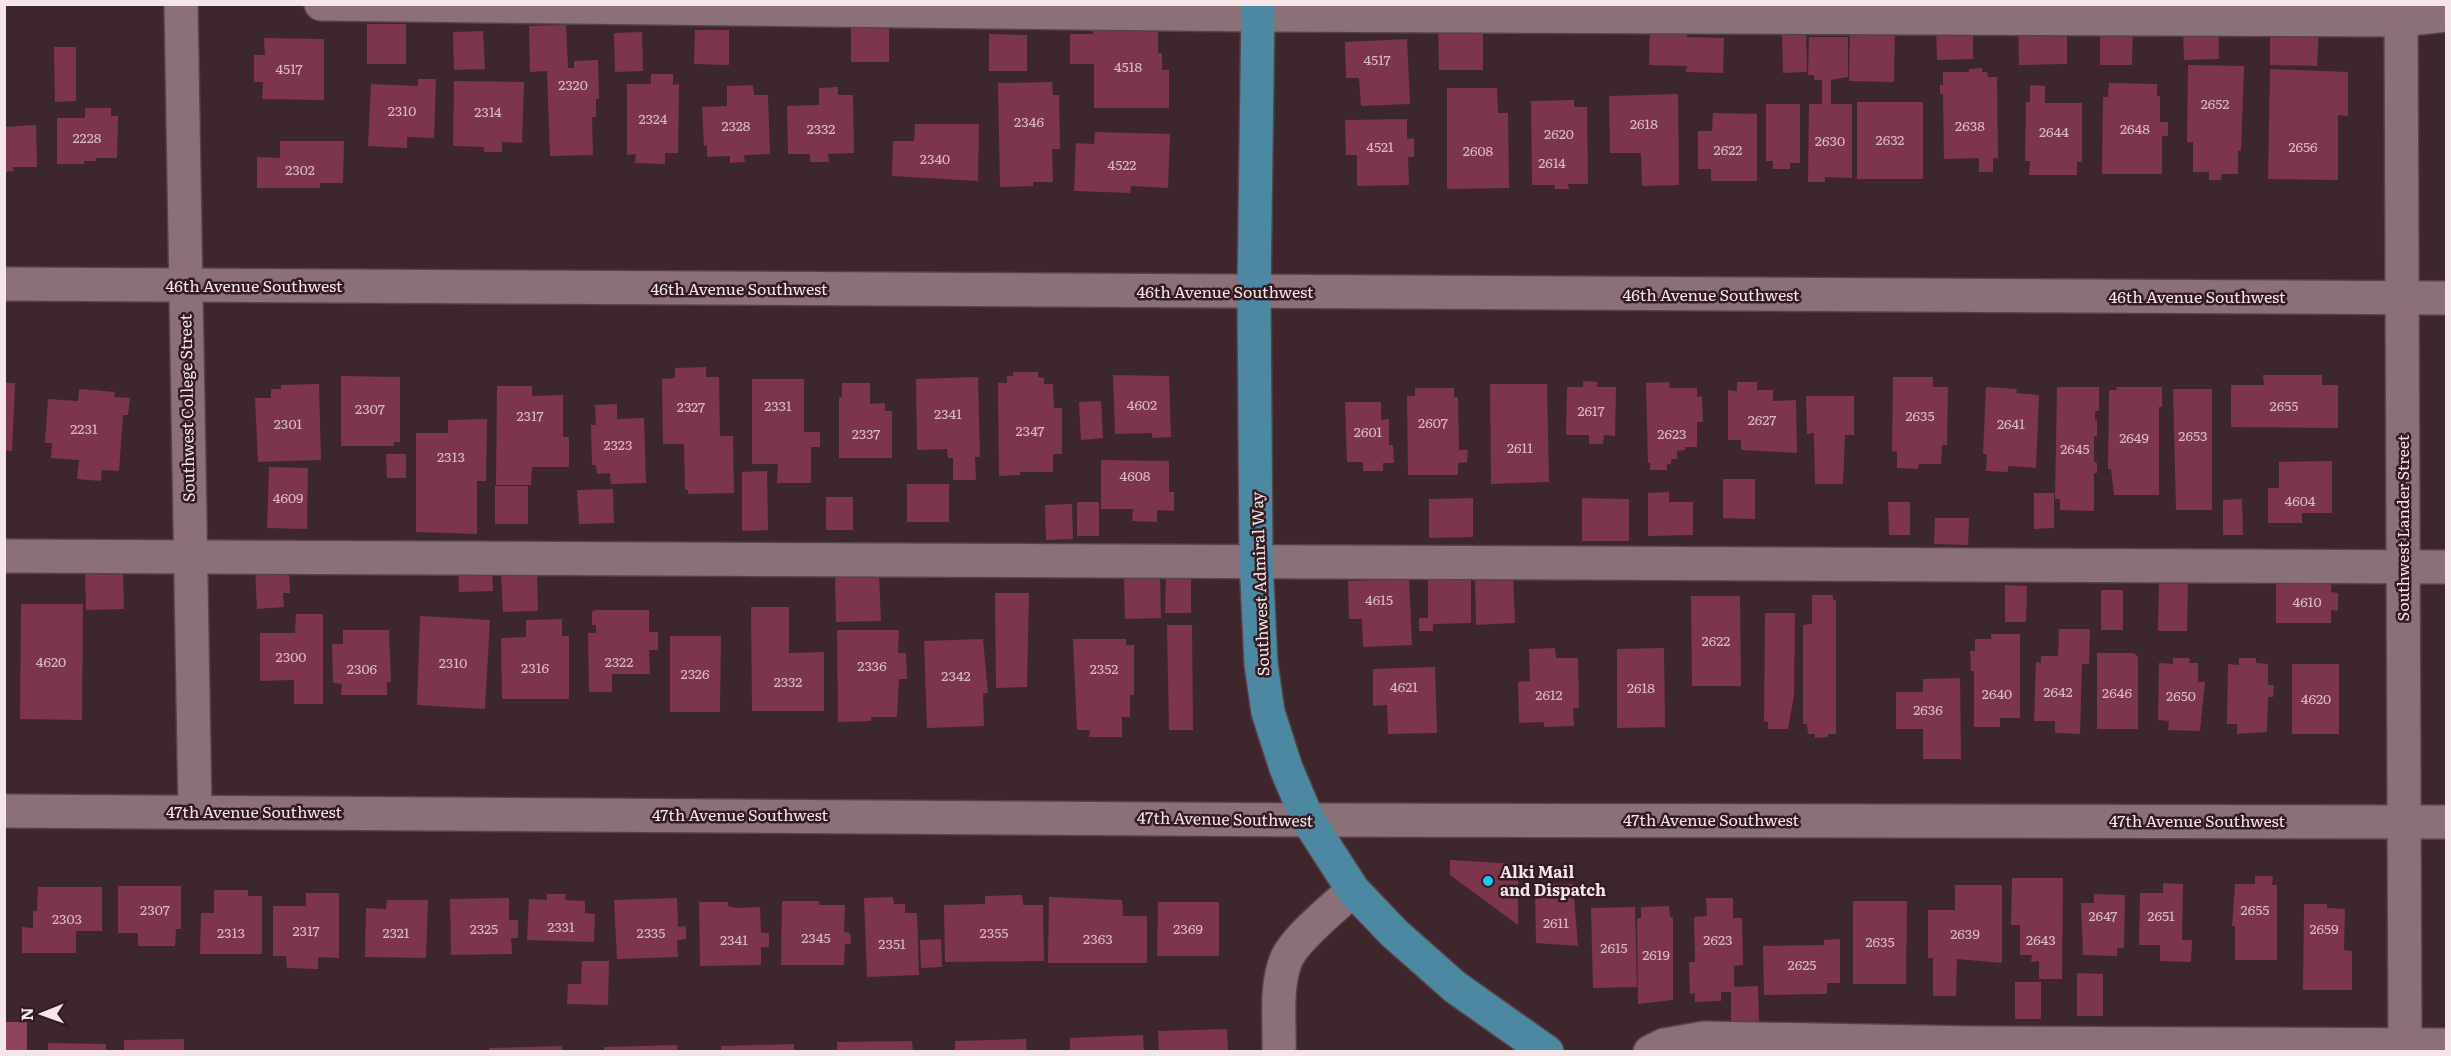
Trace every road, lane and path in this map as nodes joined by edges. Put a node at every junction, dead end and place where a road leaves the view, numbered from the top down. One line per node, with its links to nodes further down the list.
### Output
1 (181, 4): 7 (street, Southwest College Street)
2 (321, 4): 3 (street)
3 (1258, 10): 4 (street); 8 (main road, Southwest Admiral Way)
4 (2401, 12): 5 (street); 9 (street, Southwest Lander Street)
5 (2446, 15)
6 (4, 284): 7 (street, 46th Avenue Southwest)
7 (185, 286): 8 (street, 46th Avenue Southwest); 12 (street, Southwest College Street)
8 (1254, 293): 9 (street, 46th Avenue Southwest); 13 (main road, Southwest Admiral Way)
9 (2404, 298): 10 (street, 46th Avenue Southwest); 14 (street, Southwest Lander Street)
10 (2446, 298)
11 (4, 556): 12 (street)
12 (190, 558): 13 (street); 17 (street, Southwest College Street)
13 (1256, 560): 14 (street); 18 (main road, Southwest Admiral Way)
14 (2403, 567): 15 (street); 19 (street, Southwest Lander Street)
15 (2446, 567)
16 (4, 811): 17 (street, 47th Avenue Southwest)
17 (195, 811): 18 (street, 47th Avenue Southwest)
18 (1308, 820): 19 (street, 47th Avenue Southwest); 21 (main road, Southwest Admiral Way)
19 (2404, 822): 20 (street, 47th Avenue Southwest); 23 (street, Southwest Lander Street)
20 (2446, 822)
21 (1353, 890): 24 (street); 25 (main road, Southwest Admiral Way)
22 (2446, 1045): 23 (street)
23 (2405, 1048): 26 (street)
24 (1280, 1052)
25 (1547, 1052)
26 (1650, 1052)

